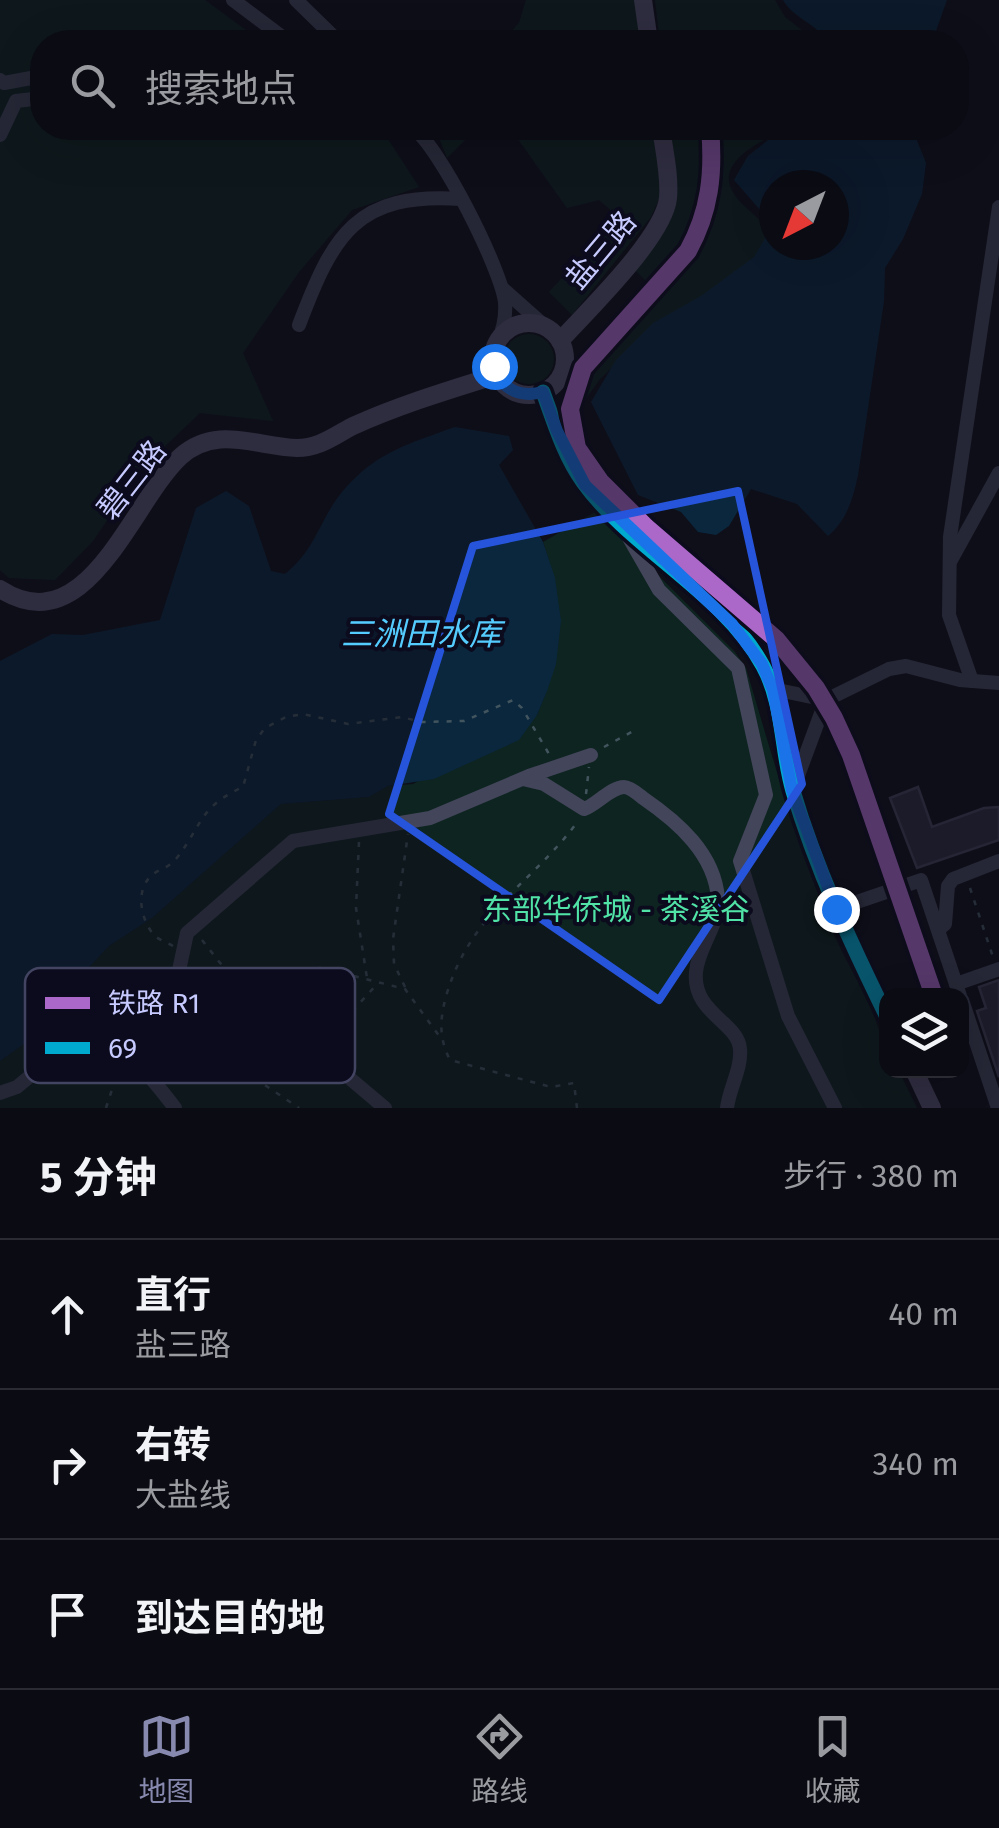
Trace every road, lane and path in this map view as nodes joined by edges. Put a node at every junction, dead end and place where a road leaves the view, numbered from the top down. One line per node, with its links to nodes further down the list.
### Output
1 (233, 0): 4 (street)
2 (296, 0): 5 (street)
3 (643, 0): 6 (main road)
4 (273, 30)
5 (327, 30)
6 (647, 30)
7 (30, 78): 8 (street)
8 (0, 80)
9 (30, 99): 10 (street)
10 (0, 135)
11 (428, 140): 13 (street)
12 (663, 140): 17 (main road, 盐三路)
13 (461, 198): 15 (street); 16 (street)
14 (999, 207): 23 (street)
15 (502, 288): 17 (street); 18 (street)
16 (299, 326)
17 (553, 335): 18 (main road); 20 (main road)
18 (498, 341): 19 (main road)
19 (497, 375): 20 (main road); 24 (main road, 碧三路)
20 (543, 392): 22 (main road)
21 (999, 472): 23 (street)
22 (618, 518): 27 (main road); 69 (street)
23 (950, 562): 25 (street)
24 (0, 588)
25 (972, 681): 26 (street); 28 (street)
26 (999, 683)
27 (773, 690): 28 (street); 33 (main road)
28 (826, 700): 33 (street)
29 (638, 729): 31 (path)
30 (544, 742): 42 (path)
31 (591, 754): 32 (street); 34 (path)
32 (523, 779): 34 (street); 35 (street)
33 (792, 790): 39 (main road)
34 (584, 809): 55 (path); 68 (street)
35 (410, 822): 36 (street); 51 (path)
36 (360, 830): 40 (street); 47 (path)
37 (999, 861): 41 (street)
38 (970, 888): 43 (path)
39 (836, 909): 41 (street); 52 (main road)
40 (194, 926): 42 (street); 45 (path)
41 (938, 930): 49 (street)
42 (183, 951): 44 (street)
43 (995, 964): 50 (street)
44 (180, 968)
45 (224, 968)
46 (355, 976): 47 (path)
47 (368, 979): 48 (path)
48 (378, 982): 51 (path); 53 (path)
49 (957, 988)
50 (965, 988)
51 (405, 989): 55 (path)
52 (879, 1001)
53 (355, 1009)
54 (969, 1022): 71 (street)
55 (442, 1038): 67 (path)
56 (918, 1078): 70 (main road)
57 (25, 1081): 62 (street)
58 (355, 1081): 66 (street)
59 (114, 1083): 63 (path)
60 (155, 1083): 64 (street)
61 (262, 1083): 65 (path)
62 (0, 1093)
63 (106, 1108)
64 (175, 1108)
65 (300, 1108)
66 (385, 1108)
67 (577, 1108)
68 (727, 1108)
69 (835, 1108)
70 (932, 1108)
71 (998, 1108)

